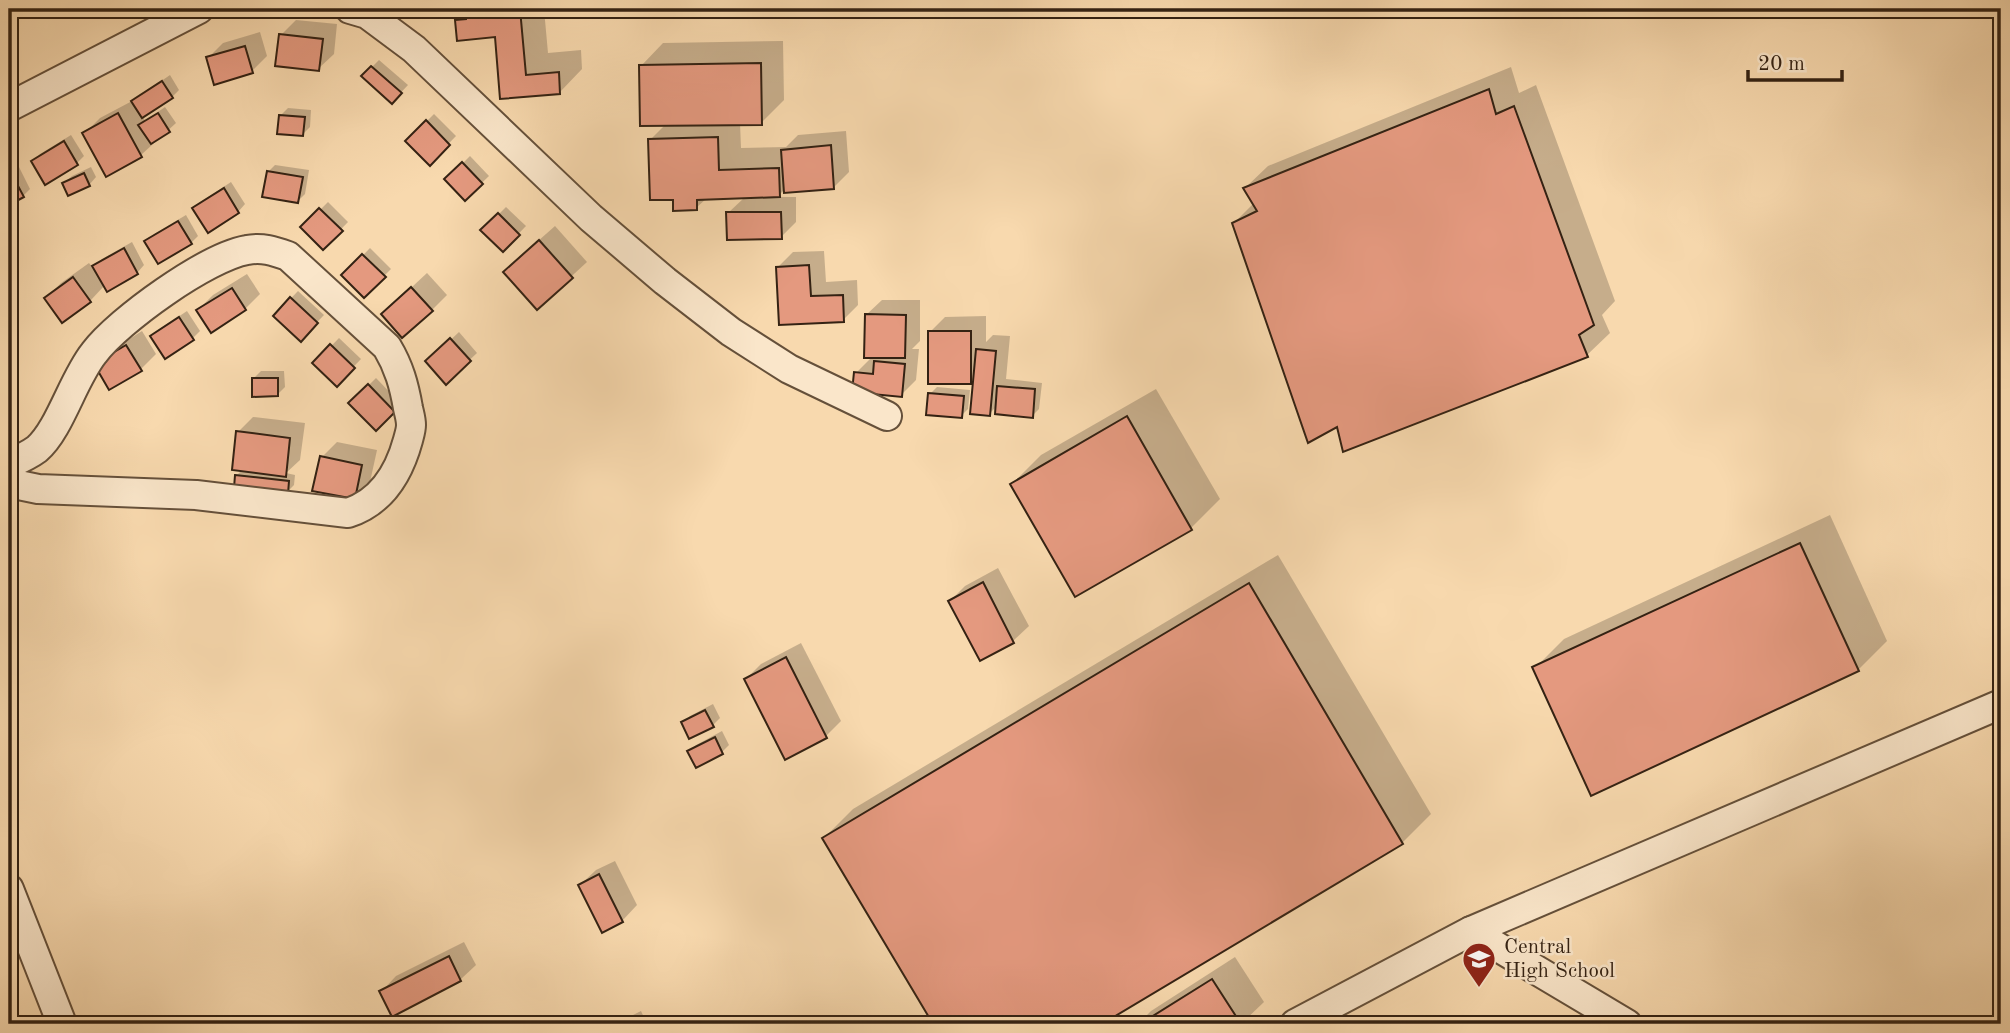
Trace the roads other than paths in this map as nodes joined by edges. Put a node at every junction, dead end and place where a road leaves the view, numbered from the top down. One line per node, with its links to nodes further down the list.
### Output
1 (199, 9): 3 (street)
2 (350, 9): 4 (street)
3 (9, 107)
4 (887, 416)
5 (9, 464): 6 (street)
6 (9, 483)
7 (2001, 704): 9 (street)
8 (9, 889): 10 (street)
9 (1471, 931): 11 (street); 12 (street)
10 (62, 1024)
11 (1296, 1024)
12 (1627, 1024)

